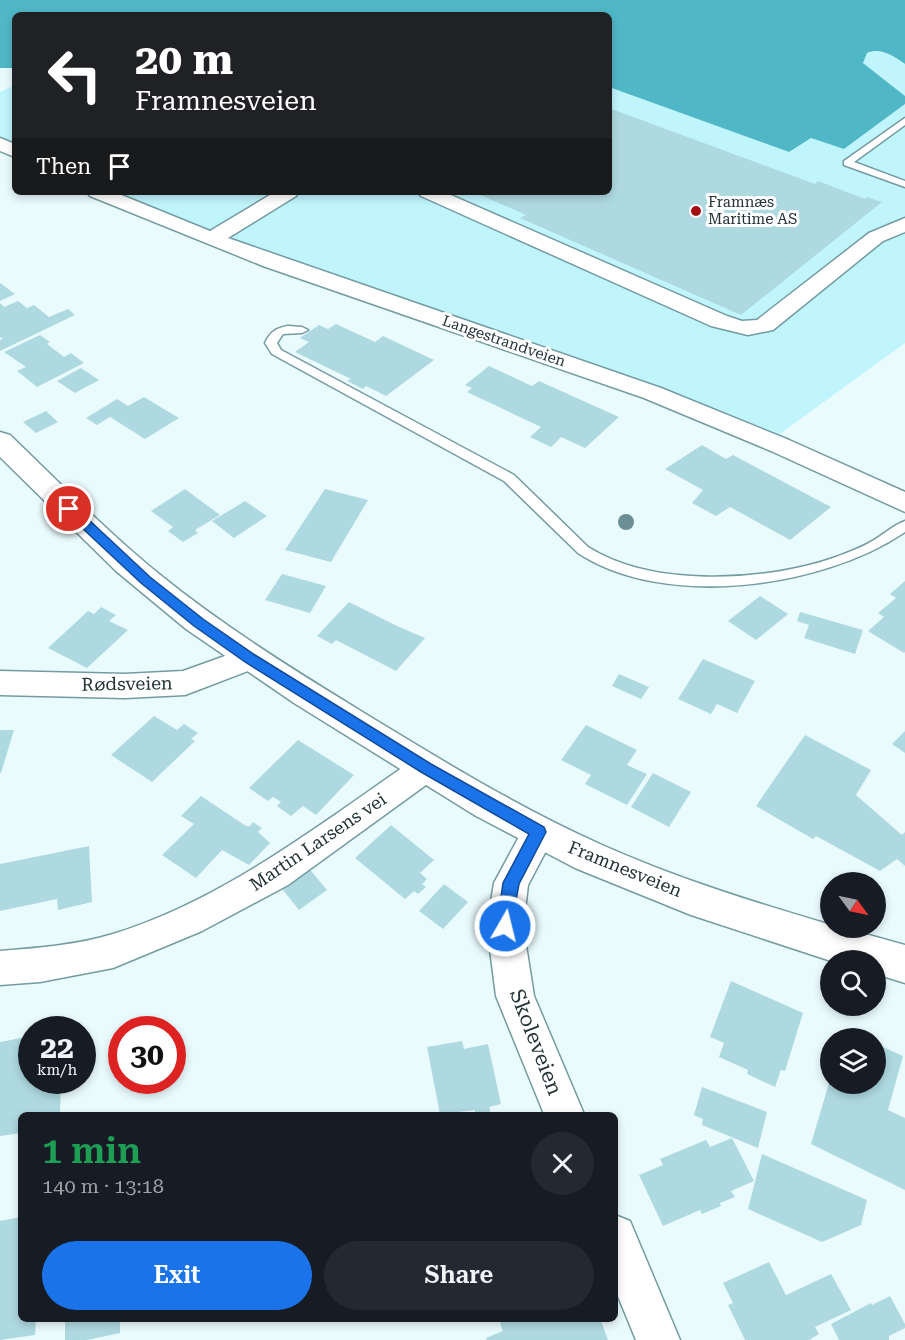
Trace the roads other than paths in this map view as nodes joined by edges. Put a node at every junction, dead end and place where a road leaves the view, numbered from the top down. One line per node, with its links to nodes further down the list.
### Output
1 (905, 121): 2 (lane)
2 (905, 184)
3 (104, 195): 7 (street, Langestrandveien)
4 (284, 195): 7 (street)
5 (435, 195): 6 (street)
6 (905, 224)
7 (212, 239): 10 (street, Langestrandveien)
8 (302, 330): 11 (lane)
9 (0, 441): 12 (main road, Framnesveien)
10 (905, 503)
11 (905, 526)
12 (250, 658): 13 (street, Rødsveien); 14 (main road, Framnesveien)
13 (0, 683)
14 (426, 768): 15 (main road, Framnesveien); 17 (street, Martin Larsens vei)
15 (539, 832): 16 (main road, Framnesveien); 18 (street, Skoleveien)
16 (905, 964)
17 (0, 968)
18 (563, 1112)
19 (618, 1243): 20 (street)
20 (658, 1340)

